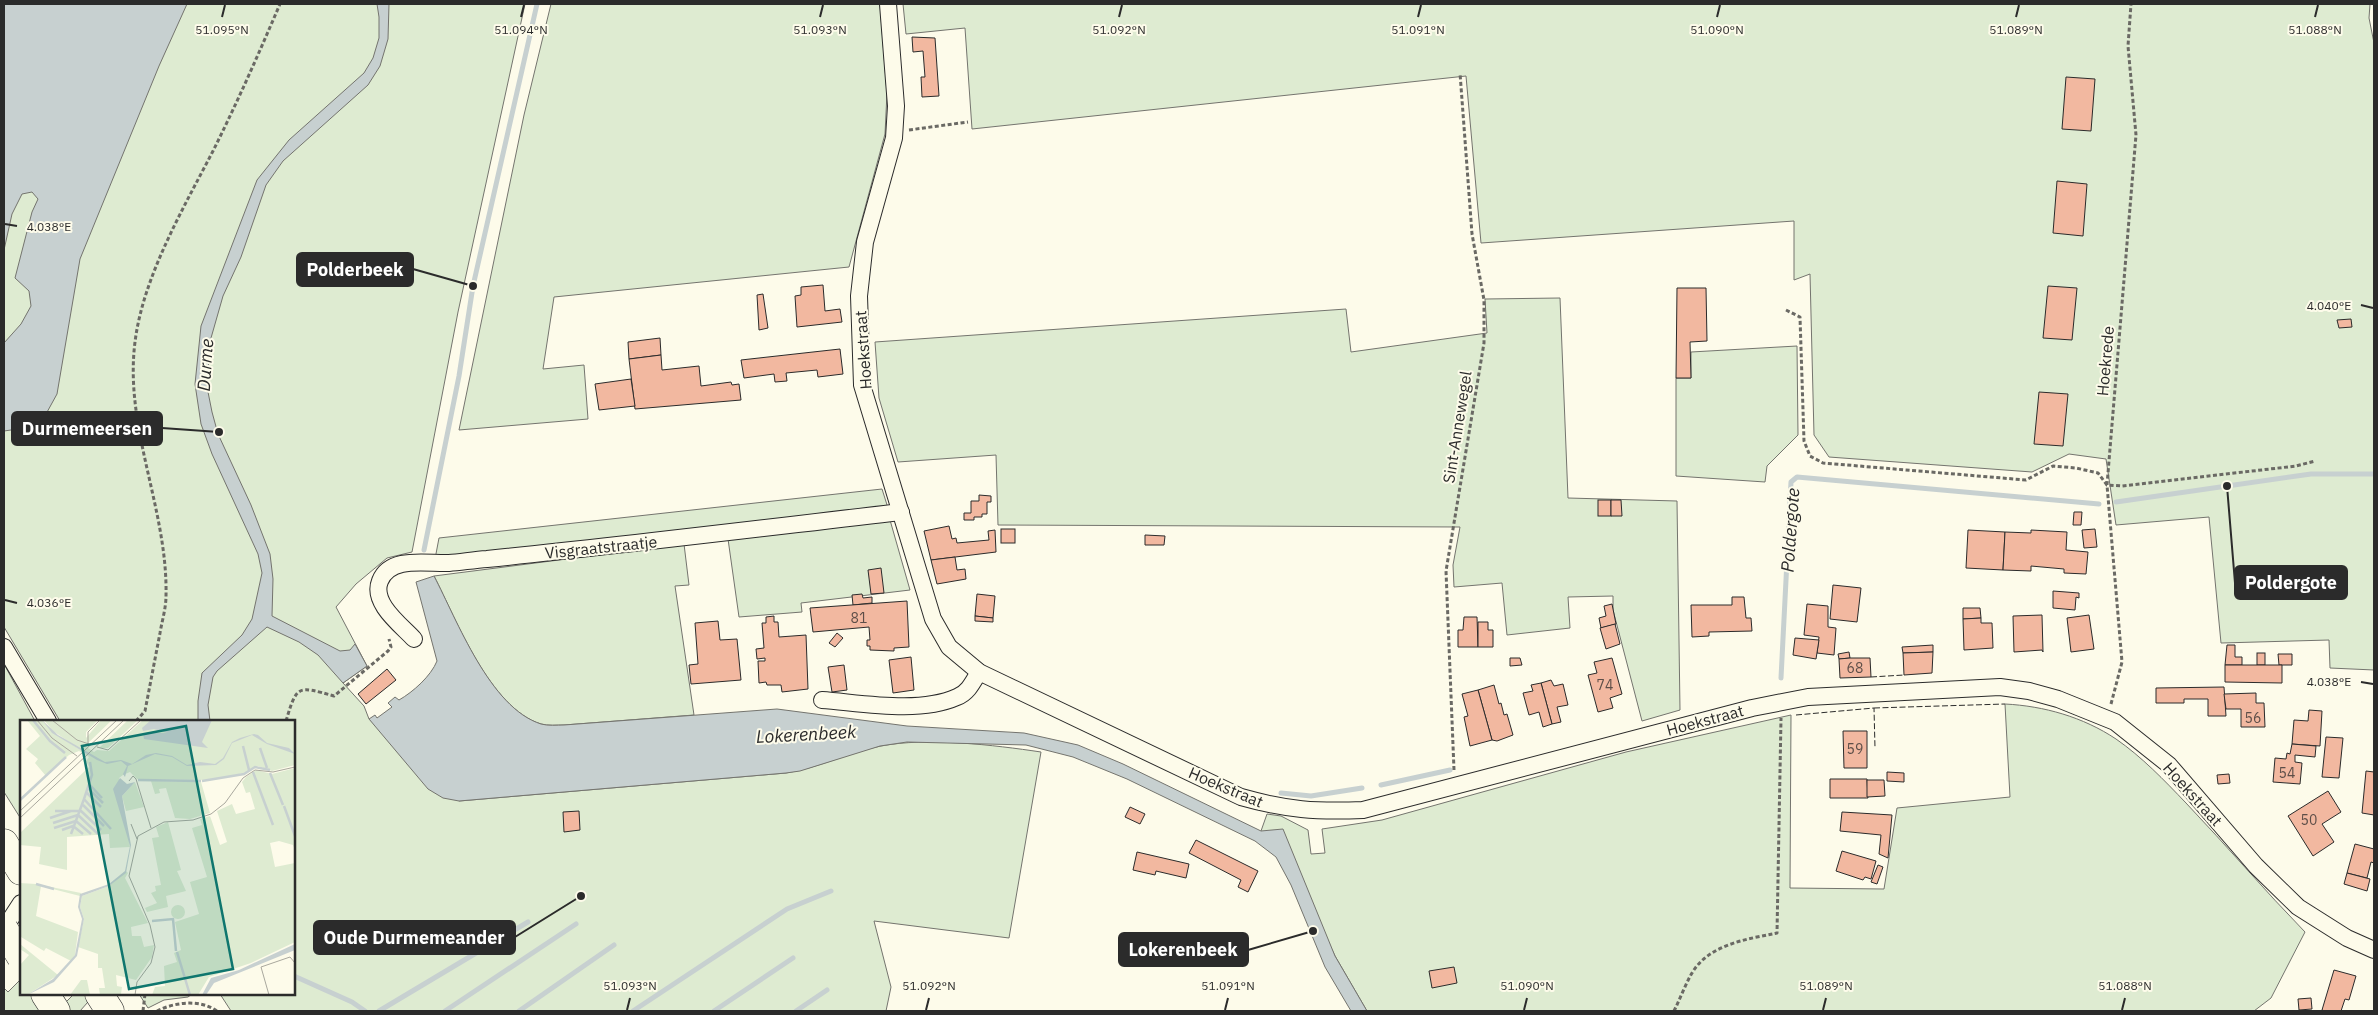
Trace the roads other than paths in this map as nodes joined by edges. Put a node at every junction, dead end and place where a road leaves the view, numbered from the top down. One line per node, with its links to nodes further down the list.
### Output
1 (888, 4): 2 (street, Hoekstraat)
2 (900, 512): 3 (street, Visgraatstraatje); 5 (street, Hoekstraat)
3 (414, 639)
4 (4, 647): 7 (street)
5 (979, 672): 6 (street); 9 (street, Hoekstraat)
6 (822, 700)
7 (47, 720)
8 (11, 918): 10 (highway, bridge)
9 (2374, 950)
10 (20, 953)
11 (46, 995): 13 (highway)
12 (100, 995): 14 (highway)
13 (56, 1011)
14 (110, 1011)

